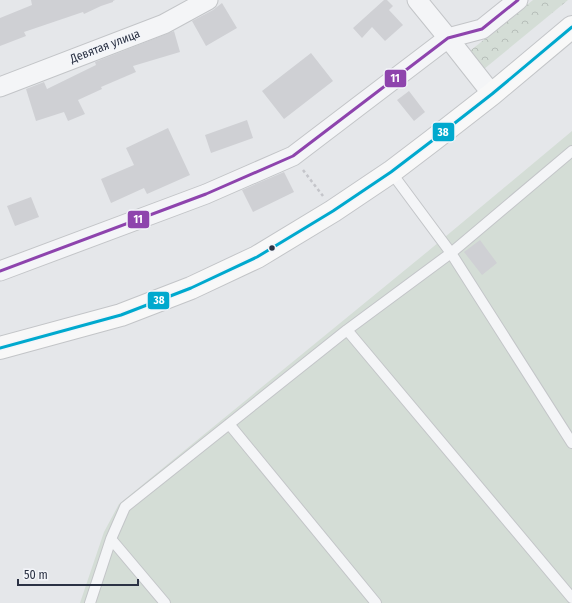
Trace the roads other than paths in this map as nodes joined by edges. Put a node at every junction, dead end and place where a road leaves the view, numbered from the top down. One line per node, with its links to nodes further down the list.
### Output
1 (208, 0): 6 (street, Девятая улица)
2 (417, 0): 5 (street)
3 (518, 0): 5 (street)
4 (572, 27): 7 (main road)
5 (448, 38): 7 (street); 11 (street)
6 (0, 87)
7 (492, 94): 9 (main road)
8 (572, 151): 10 (lane)
9 (390, 172): 10 (lane); 13 (main road)
10 (451, 253): 12 (lane); 15 (lane)
11 (0, 271)
12 (347, 330): 14 (lane); 17 (lane)
13 (0, 348)
14 (229, 424): 16 (lane); 20 (lane)
15 (572, 443)
16 (111, 539): 18 (lane); 19 (lane)
17 (572, 598)
18 (90, 603)
19 (165, 603)
20 (376, 603)

